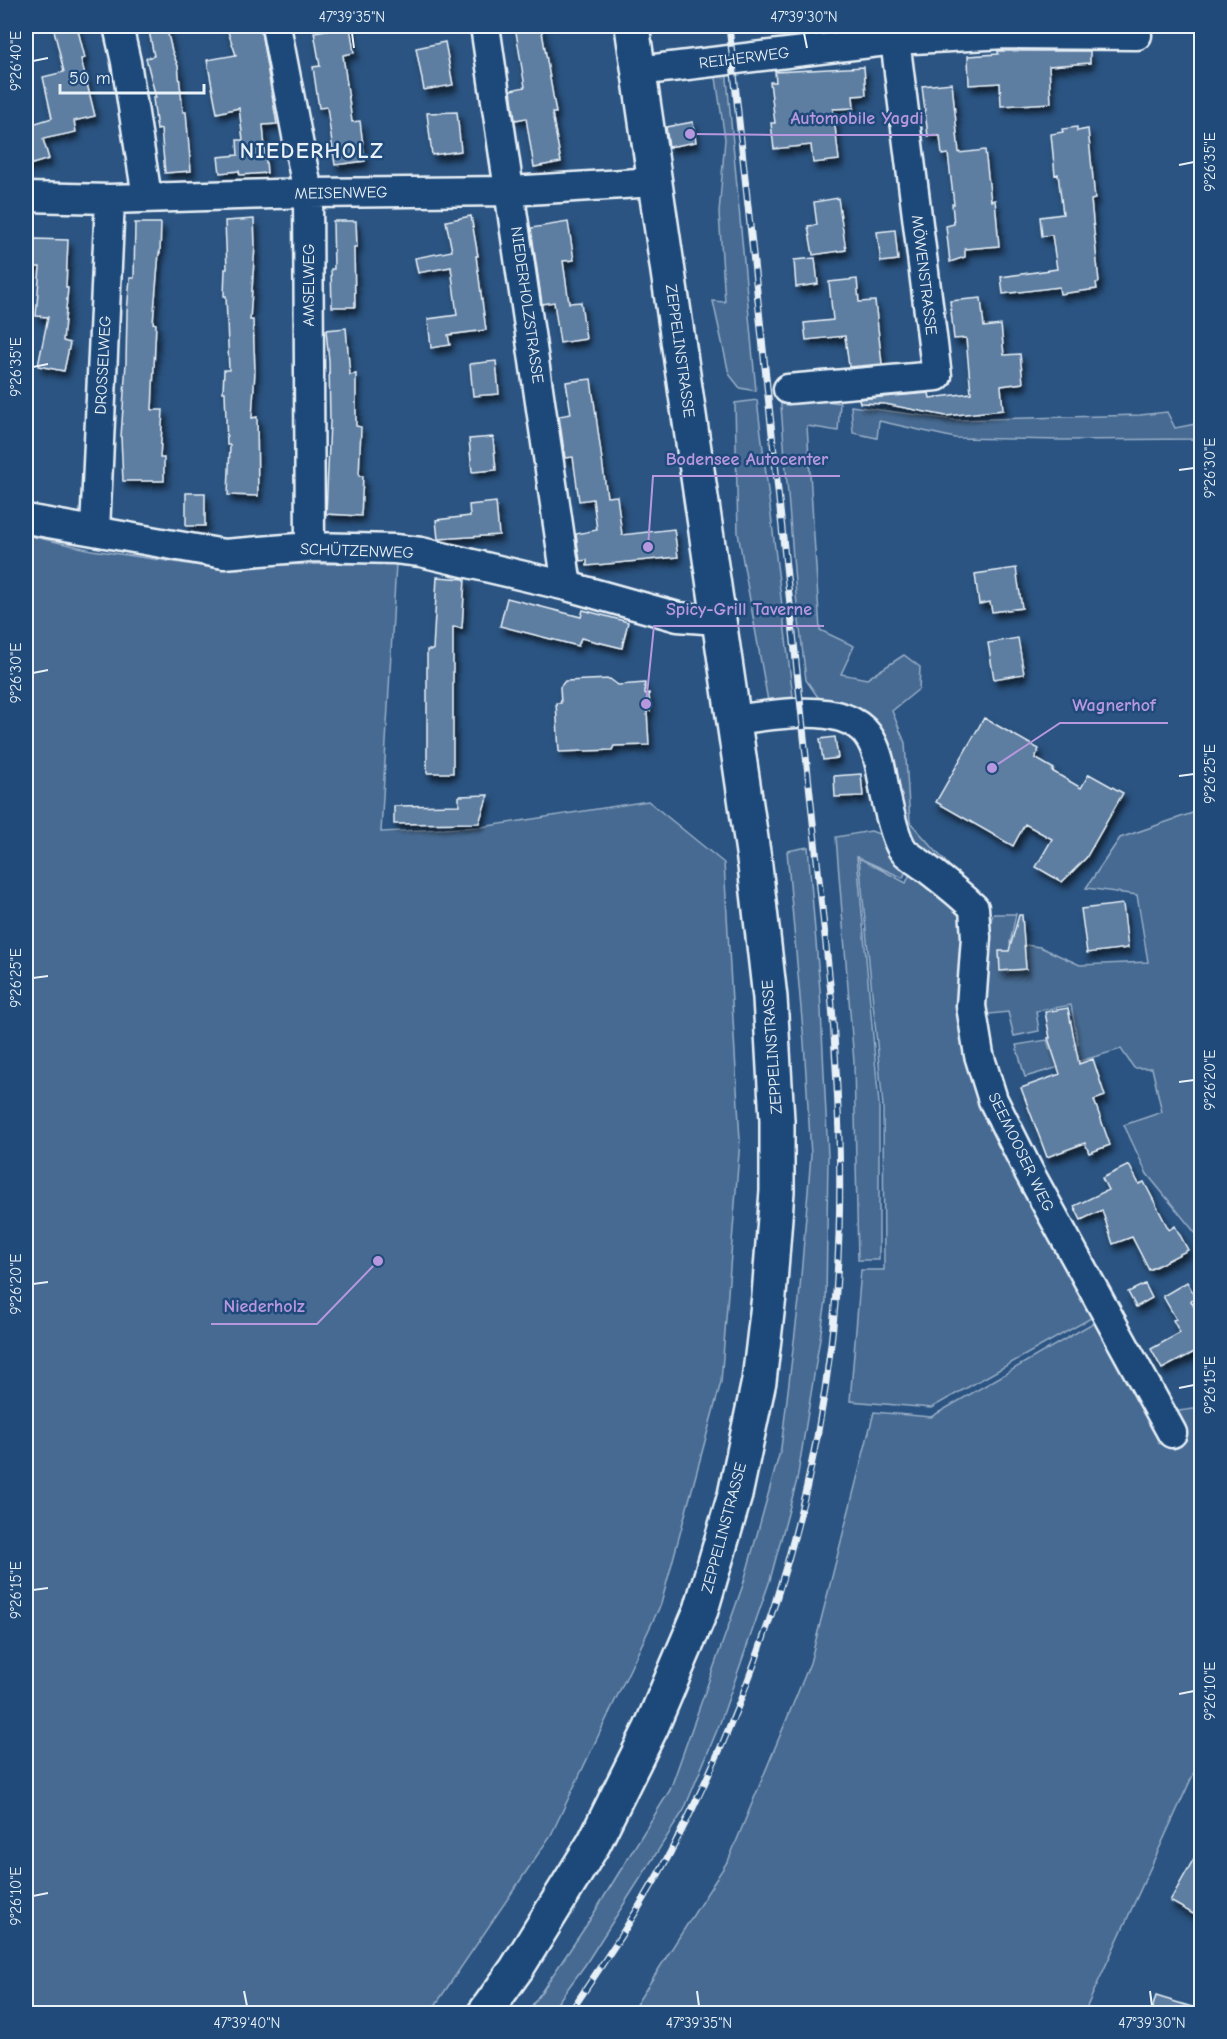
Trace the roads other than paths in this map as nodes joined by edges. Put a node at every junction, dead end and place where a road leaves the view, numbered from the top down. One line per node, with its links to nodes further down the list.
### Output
1 (118, 26): 12 (street)
2 (276, 26): 10 (street, AMSELWEG)
3 (485, 26): 9 (street, NIEDERHOLZSTRASSE)
4 (632, 26): 7 (main road, ZEPPELINSTRASSE)
5 (896, 33): 6 (street, REIHERWEG); 7 (street, REIHERWEG); 14 (street, MÖWENSTRASSE)
6 (1137, 35)
7 (638, 71): 8 (main road, ZEPPELINSTRASSE)
8 (655, 182): 9 (street, MEISENWEG); 19 (main road, ZEPPELINSTRASSE)
9 (511, 191): 10 (street, MEISENWEG); 18 (street, NIEDERHOLZSTRASSE)
10 (308, 194): 12 (street, MEISENWEG); 17 (street, AMSELWEG)
11 (26, 197): 13 (street, MEISENWEG)
12 (147, 197): 13 (street, MEISENWEG)
13 (110, 199): 16 (street, DROSSELWEG)
14 (788, 389)
15 (26, 519): 16 (street, SCHÜTZENWEG)
16 (95, 530): 17 (street, SCHÜTZENWEG)
17 (310, 547): 18 (street, SCHÜTZENWEG)
18 (567, 586): 19 (street, SCHÜTZENWEG)
19 (720, 617): 20 (main road, ZEPPELINSTRASSE)
20 (735, 720): 21 (street, SEEMOOSER WEG); 22 (main road, ZEPPELINSTRASSE)
21 (1172, 1433)
22 (484, 2013)

